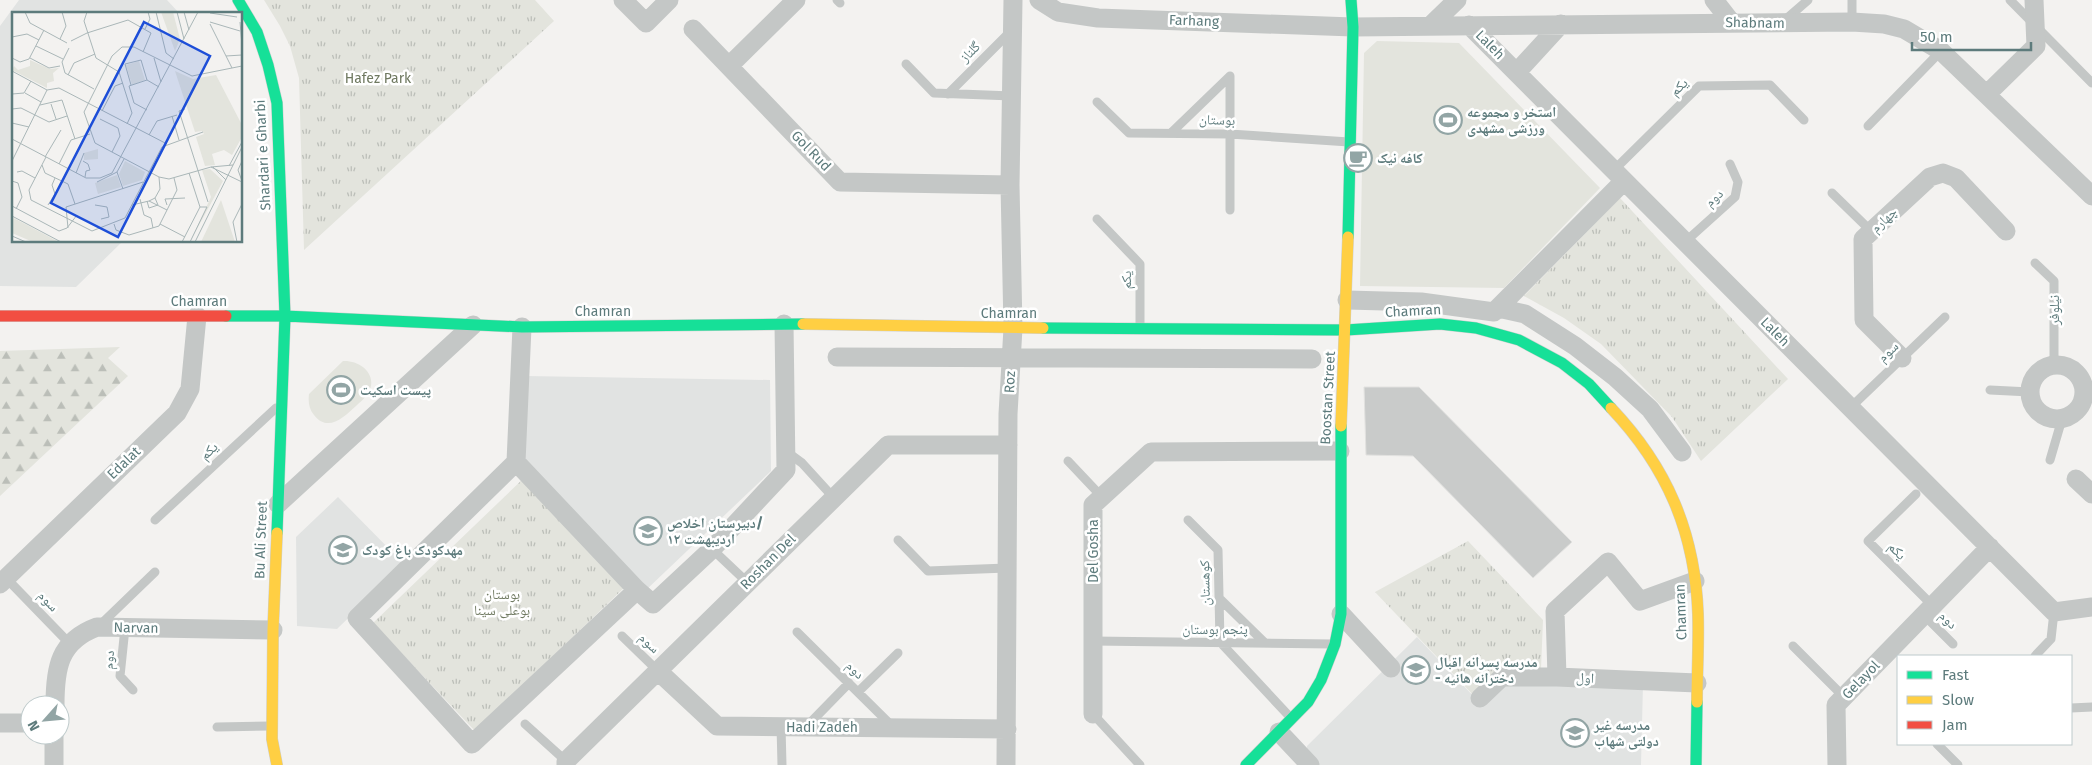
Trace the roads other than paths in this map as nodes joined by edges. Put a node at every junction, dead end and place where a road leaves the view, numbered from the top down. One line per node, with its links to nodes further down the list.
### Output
1 (238, 0): 53 (main road, Shardari e Gharbi)
2 (623, 0): 3 (street)
3 (669, 0)
4 (796, 0): 26 (street)
5 (1013, 0): 23 (street, Roz)
6 (1039, 0): 20 (street, Farhang)
7 (1351, 0): 20 (main road, Boostan Street)
8 (1457, 0): 19 (street)
9 (1714, 0): 15 (street)
10 (1808, 0): 17 (lane)
11 (1852, 0): 14 (lane)
12 (2010, 0): 21 (lane)
13 (2034, 0): 21 (street)
14 (1852, 22): 17 (street, Shabnam); 24 (street, Shabnam)
15 (1732, 23): 16 (street, Shabnam); 17 (street, Shabnam)
16 (1561, 24): 18 (street, Shabnam); 27 (street)
17 (1781, 24)
18 (1469, 25): 19 (street, Shabnam); 27 (street, Laleh)
19 (1430, 26): 20 (street, Shabnam)
20 (1353, 27): 37 (main road, Boostan Street)
21 (2036, 28): 28 (lane); 30 (street)
22 (693, 29): 26 (street, Gol Rud)
23 (1012, 29): 29 (lane, گلناز); 31 (street, Roz)
24 (1941, 51): 30 (street, Shabnam); 34 (lane)
25 (906, 64): 29 (lane)
26 (729, 66): 40 (street, Gol Rud)
27 (1517, 72): 39 (street, Laleh)
28 (2092, 83)
29 (948, 94): 31 (lane)
30 (1987, 94): 41 (street, Shabnam)
31 (1012, 96): 40 (street, Roz)
32 (1097, 102): 35 (lane, بوستان)
33 (1804, 120): 39 (lane, یکم)
34 (1868, 126)
35 (1171, 133): 36 (lane, بوستان); 36 (lane)
36 (1230, 134): 37 (lane, بوستان); 43 (lane)
37 (1349, 142): 49 (main road, Boostan Street)
38 (1730, 164): 47 (lane, دوم)
39 (1619, 176): 47 (street, Laleh); 50 (street)
40 (1010, 185): 58 (street, Roz)
41 (2089, 187)
42 (1832, 193): 45 (lane)
43 (1230, 210)
44 (1097, 219): 59 (lane, یکم)
45 (1871, 232): 46 (street, چهارم); 64 (street, چهارم)
46 (2006, 232)
47 (1685, 242): 70 (street, Laleh)
48 (2035, 263): 65 (lane, نیلوفر)
49 (1347, 300): 50 (street); 60 (main road, Boostan Street)
50 (1498, 308): 75 (street)
51 (0, 316): 52 (main road, Chamran)
52 (197, 316): 53 (main road, Chamran); 92 (street, Edalat)
53 (285, 316): 55 (main road, Chamran); 69 (main road, Bu Ali Street)
54 (1945, 317): 64 (lane, سوم)
55 (473, 324): 57 (main road, Chamran); 84 (street)
56 (784, 324): 57 (main road, Chamran); 58 (main road, Chamran); 73 (street)
57 (522, 327): 78 (street)
58 (1013, 328): 59 (main road, Chamran); 62 (street, Roz)
59 (1140, 328): 60 (main road, Chamran)
60 (1346, 330): 74 (main road, Boostan Street); 93 (main road, Chamran)
61 (837, 357): 62 (street)
62 (1012, 357): 63 (street); 72 (street, Roz)
63 (1312, 358)
64 (1902, 358): 70 (lane, سوم)
65 (2054, 364): 66 (street); 68 (street)
66 (2088, 384): 71 (street)
67 (1990, 390): 68 (lane)
68 (2030, 392): 71 (street)
69 (281, 403): 84 (main road, Bu Ali Street); 85 (lane, یکم)
70 (1850, 408): 88 (street, Laleh)
71 (2062, 419): 76 (lane)
72 (1008, 445): 82 (street, Roshan Del); 90 (street, Roz)
73 (786, 451): 82 (lane); 89 (street)
74 (1340, 451): 83 (street, Del Gosha); 100 (main road, Boostan Street)
75 (1682, 452)
76 (2050, 460)
77 (1068, 461): 83 (lane)
78 (516, 462): 95 (street); 95 (street)
79 (2076, 479): 81 (street)
80 (1916, 494): 98 (lane, یکم)
81 (2092, 494)
82 (833, 497): 94 (street, Roshan Del)
83 (1102, 497): 106 (street, Del Gosha)
84 (278, 504): 103 (main road, Bu Ali Street)
85 (155, 520)
86 (1188, 520): 96 (lane, کوهستان)
87 (898, 540): 90 (lane)
88 (1990, 548): 98 (street, Gelayol); 99 (street, Laleh)
89 (712, 549): 94 (lane); 95 (street)
90 (1007, 568): 137 (street, Roz)
91 (155, 572): 101 (lane)
92 (3, 581): 109 (lane, سوم)
93 (1695, 581): 117 (street); 119 (main road, Chamran)
94 (748, 583): 116 (street, Roshan Del)
95 (637, 590)
96 (1219, 598): 107 (lane, کوهستان); 108 (lane)
97 (2092, 607): 99 (street)
98 (1928, 610): 111 (lane, دوم); 123 (street, Gelayol)
99 (2054, 612): 114 (lane)
100 (1341, 614): 110 (main road, Boostan Street); 115 (street)
101 (98, 628): 102 (street, Narvan); 109 (street, Narvan)
102 (125, 628): 103 (street, Narvan); 120 (lane, دوم)
103 (273, 630): 131 (main road, Bu Ali Street)
104 (797, 632): 118 (lane, دوم)
105 (622, 636): 116 (lane, سوم)
106 (1093, 641): 107 (lane, پنجم بوستان); 127 (street, Del Gosha)
107 (1220, 642): 108 (lane, پنجم بوستان); 134 (lane)
108 (1265, 643): 110 (lane, پنجم بوستان)
109 (70, 644): 122 (street)
110 (1336, 644): 134 (main road, Boostan Street)
111 (1953, 644)
112 (1793, 646): 123 (lane)
113 (898, 653): 121 (lane)
114 (2036, 655)
115 (1392, 668)
116 (658, 671): 132 (street, Hadi Zadeh); 140 (street, Roshan Del)
117 (1557, 677): 119 (street, اول); 124 (street, اول)
118 (849, 683): 121 (lane, دوم); 133 (lane)
119 (1697, 683): 148 (main road, Chamran)
120 (133, 690)
121 (858, 692): 136 (lane, دوم)
122 (55, 695)
123 (1844, 697): 149 (street, Gelayol)
124 (1480, 698)
125 (2092, 707): 126 (lane)
126 (2072, 708)
127 (1093, 714): 145 (lane)
128 (0, 723): 129 (street)
129 (20, 723)
130 (525, 724): 140 (lane)
131 (272, 726): 135 (lane); 142 (main road, Bu Ali Street)
132 (781, 726): 133 (street, Hadi Zadeh); 143 (lane)
133 (808, 726): 136 (street, Hadi Zadeh)
134 (1286, 726): 146 (main road, Boostan Street); 147 (street)
135 (217, 727)
136 (894, 728): 137 (street, Hadi Zadeh)
137 (1007, 729): 144 (street, Roz)
138 (54, 745): 141 (street)
139 (1937, 745): 150 (lane)
140 (566, 763)
141 (54, 765)
142 (277, 765)
143 (782, 765)
144 (1006, 765)
145 (1140, 765)
146 (1246, 765)
147 (1310, 765)
148 (1696, 765)
149 (1837, 765)
150 (1958, 765)

